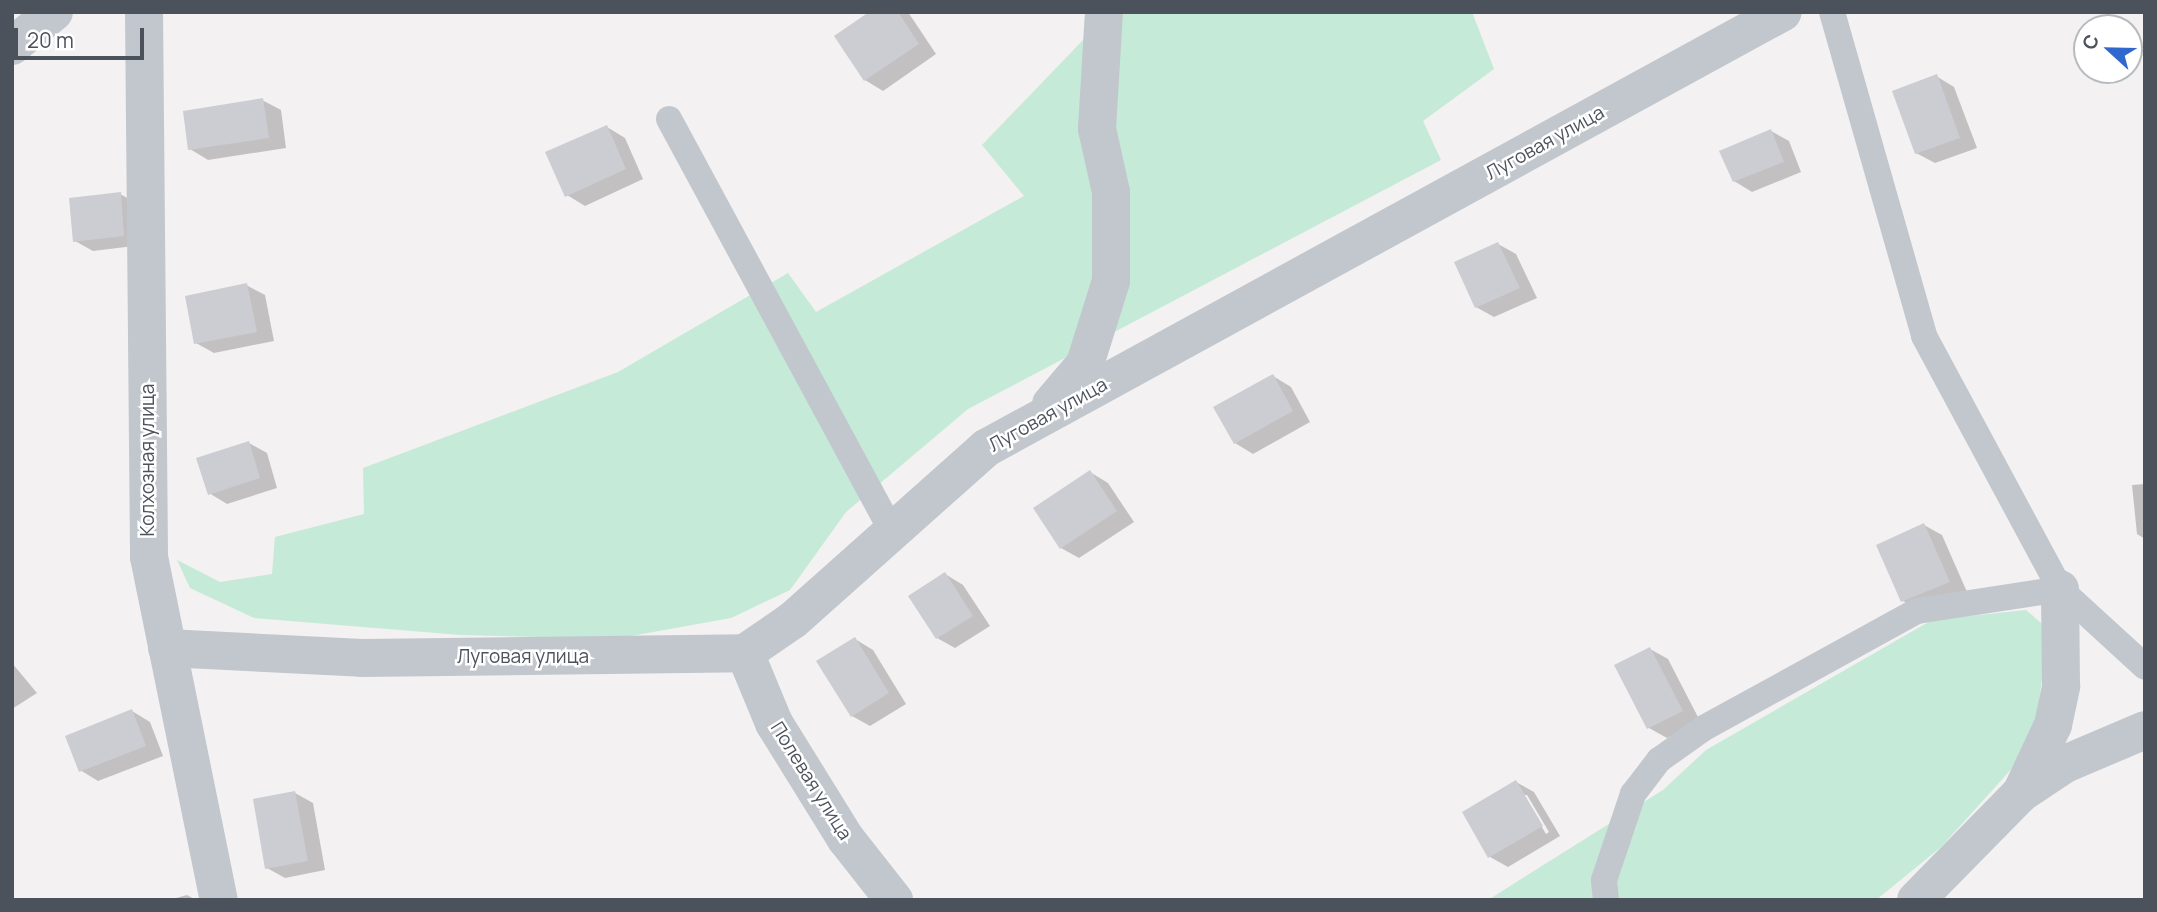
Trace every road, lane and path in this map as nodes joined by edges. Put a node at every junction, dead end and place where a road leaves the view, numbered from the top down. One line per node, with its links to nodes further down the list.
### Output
1 (54, 12): 6 (street)
2 (145, 12): 11 (street, Колхозная улица)
3 (1104, 12): 8 (street)
4 (1783, 12): 8 (street, Луговая улица)
5 (1832, 12): 10 (lane)
6 (12, 46)
7 (668, 119): 9 (lane)
8 (1039, 419): 9 (street, Луговая улица)
9 (892, 532): 12 (street, Луговая улица)
10 (2060, 589): 13 (lane); 15 (street); 18 (lane)
11 (167, 648): 12 (street, Луговая улица); 16 (street, Колхозная улица)
12 (745, 653): 17 (street, Полевая улица)
13 (2145, 667)
14 (2145, 730): 15 (street)
15 (2020, 794): 19 (street)
16 (219, 900)
17 (894, 900)
18 (1606, 900)
19 (1916, 900)

